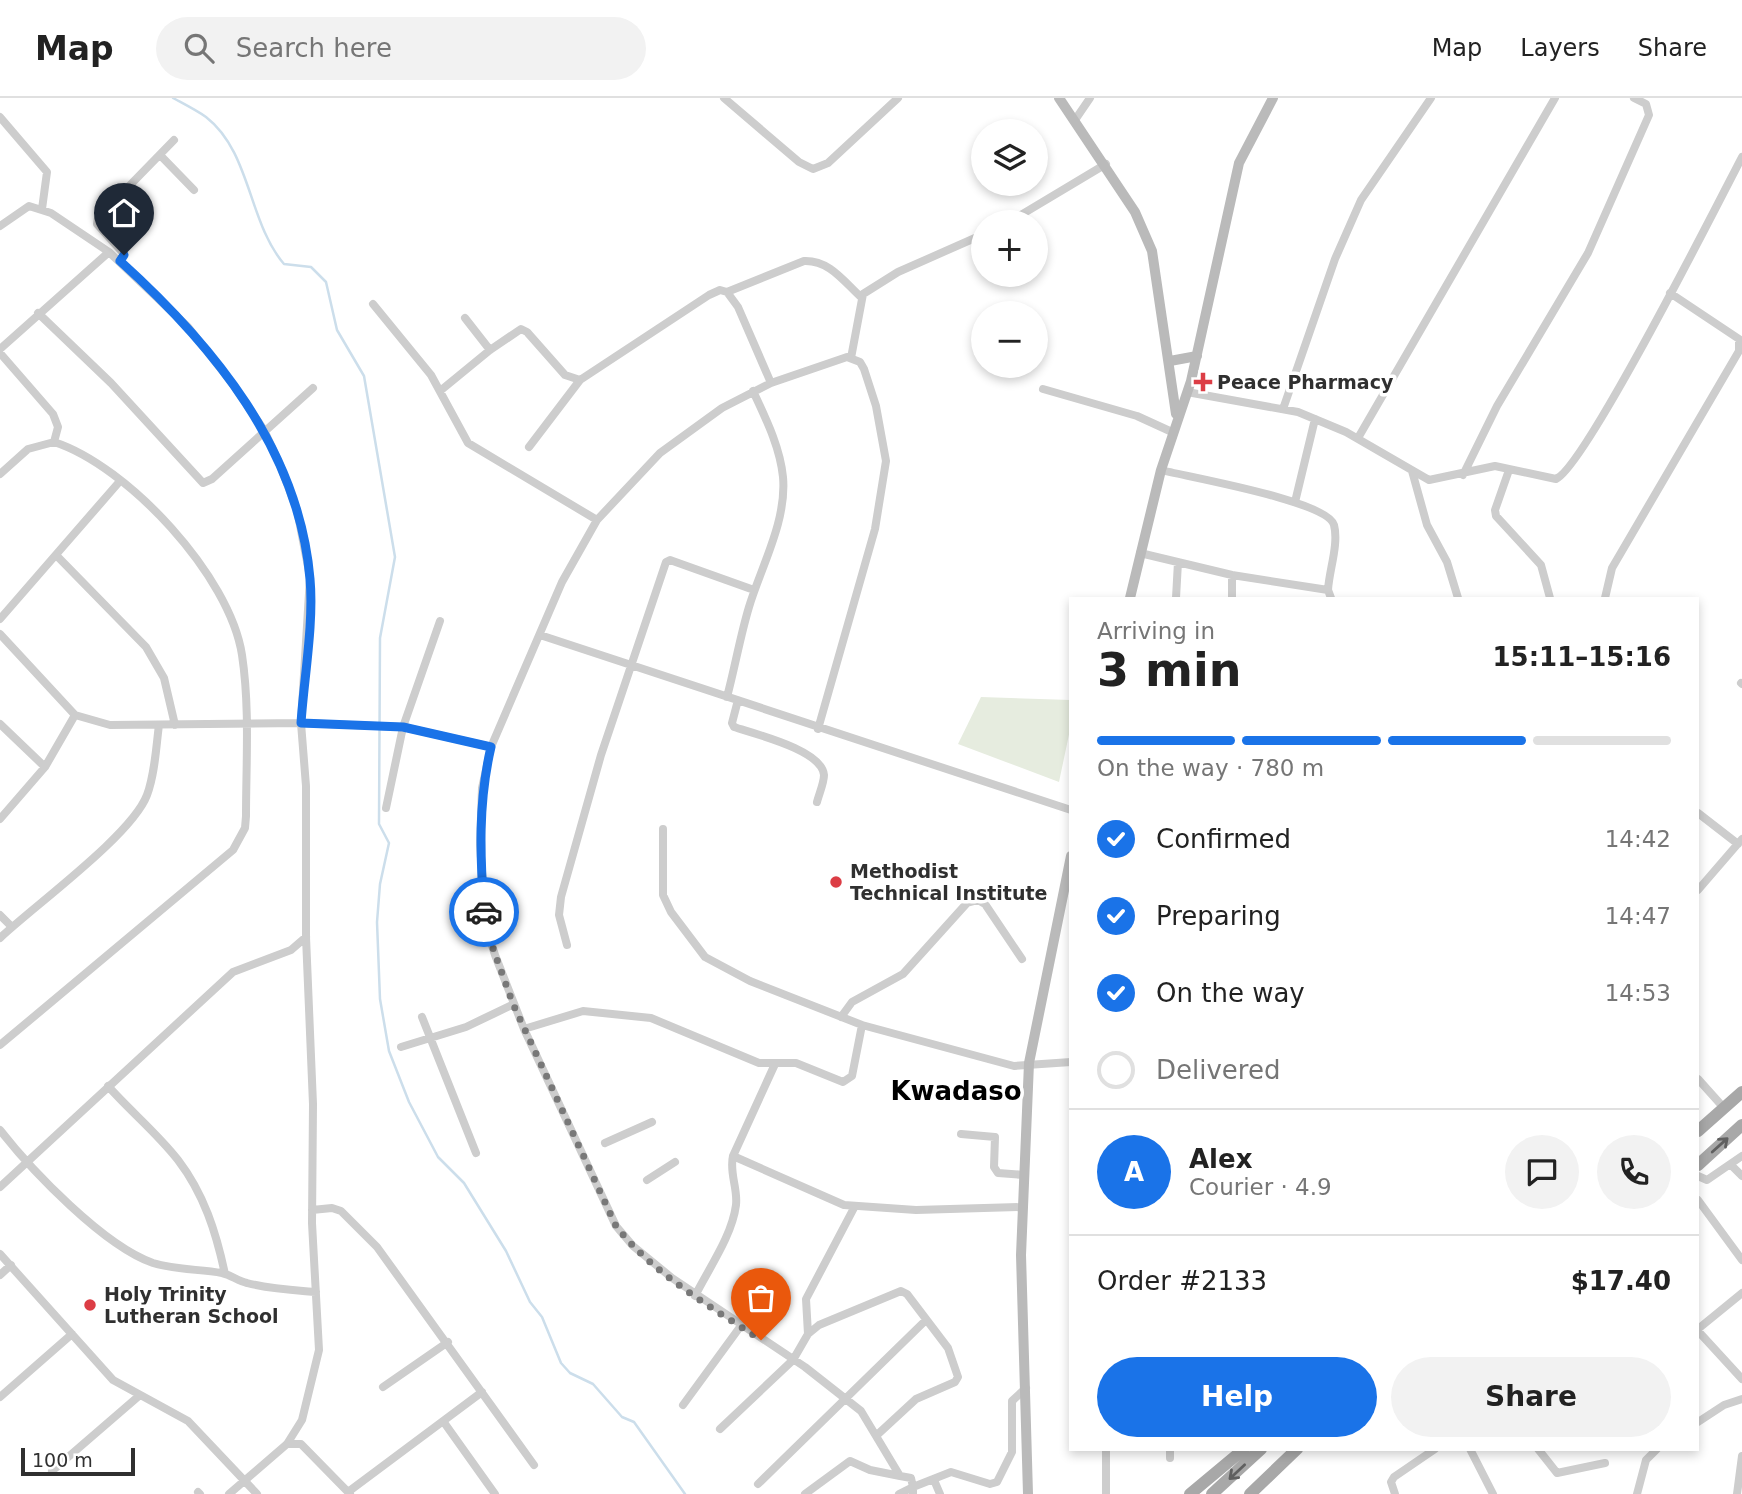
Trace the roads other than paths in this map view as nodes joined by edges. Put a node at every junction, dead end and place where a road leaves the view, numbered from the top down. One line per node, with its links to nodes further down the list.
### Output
1 (724, 98): 2 (street)
2 (898, 98)
3 (1059, 98): 10 (street)
4 (1090, 98): 10 (street)
5 (1273, 98): 31 (street)
6 (1431, 98): 41 (street)
7 (1555, 98): 46 (street)
8 (1634, 98): 53 (street)
9 (0, 117): 16 (street)
10 (1075, 120): 14 (street)
11 (174, 140): 12 (street)
12 (160, 155): 15 (street); 21 (street)
13 (1742, 157): 23 (street)
14 (1106, 164): 17 (street); 33 (street)
15 (194, 190)
16 (43, 209): 18 (street); 20 (street)
17 (1029, 210)
18 (0, 226)
19 (971, 240): 24 (street)
20 (109, 252): 21 (street); 26 (street)
21 (120, 261): 44 (street)
22 (727, 292): 24 (street); 34 (street); 35 (street)
23 (1670, 293): 28 (street); 50 (street)
24 (862, 298): 32 (street)
25 (373, 304): 38 (street)
26 (38, 313): 30 (street); 44 (street)
27 (466, 318): 29 (street)
28 (1741, 338): 68 (street)
29 (490, 350): 34 (street); 38 (street)
30 (0, 351): 47 (street)
31 (1197, 356): 33 (street); 40 (street)
32 (851, 358): 35 (street); 83 (street)
33 (1170, 361): 42 (street)
34 (580, 380): 48 (street)
35 (771, 383): 39 (street)
36 (313, 388): 44 (street)
37 (1043, 389): 45 (street)
38 (440, 391): 56 (street)
39 (753, 391): 56 (street); 61 (street)
40 (1187, 392): 41 (street); 42 (street)
41 (1283, 409): 43 (street)
42 (1177, 417): 45 (street)
43 (1315, 419): 46 (street); 55 (street)
44 (264, 430): 78 (street)
45 (1172, 432): 49 (street)
46 (1358, 438): 51 (street)
47 (54, 442): 52 (street); 54 (street)
48 (529, 447)
49 (1161, 470): 55 (street); 57 (street)
50 (1509, 470): 53 (street); 67 (street)
51 (1412, 471): 53 (street); 66 (street)
52 (0, 474)
53 (1463, 475)
54 (120, 481): 58 (street); 77 (street)
55 (1296, 502): 62 (street)
56 (597, 520): 72 (street)
57 (1140, 553): 59 (street); 63 (street)
58 (57, 556): 69 (street); 81 (street)
59 (1178, 562): 60 (street); 64 (street)
60 (1232, 575): 62 (street); 65 (street)
61 (754, 590): 73 (street); 74 (street)
62 (1329, 594)
63 (1130, 597)
64 (1176, 597)
65 (1233, 597)
66 (1458, 597)
67 (1550, 597)
68 (1605, 597)
69 (0, 619)
70 (440, 621): 82 (street)
71 (0, 634): 76 (street)
72 (540, 635): 73 (street); 84 (street)
73 (632, 666): 74 (street); 99 (street)
74 (727, 697): 75 (street)
75 (738, 700): 83 (street); 86 (street)
76 (75, 715): 80 (street); 85 (street)
77 (246, 723): 78 (street); 81 (street); 107 (street)
78 (301, 723): 82 (street); 97 (street)
79 (0, 724): 85 (street)
80 (159, 725): 81 (street); 96 (street)
81 (175, 725)
82 (403, 727): 84 (street); 87 (street)
83 (818, 729): 88 (street)
84 (491, 747): 101 (street)
85 (45, 767): 90 (street)
86 (817, 802)
87 (386, 808)
88 (1069, 809)
89 (1699, 814): 92 (street)
90 (1, 818)
91 (663, 829): 103 (street)
92 (1740, 842): 94 (street)
93 (1069, 866): 110 (street)
94 (1699, 889)
95 (0, 915): 96 (street)
96 (12, 927): 98 (street)
97 (306, 937): 113 (street); 137 (street)
98 (0, 939)
99 (567, 946)
100 (1022, 958): 103 (street)
101 (513, 1004): 105 (street); 106 (street)
102 (422, 1017): 106 (street)
103 (841, 1017): 104 (street)
104 (862, 1025): 110 (street); 111 (street)
105 (524, 1029): 111 (street); 145 (street)
106 (430, 1040): 108 (street); 122 (street)
107 (0, 1045)
108 (401, 1047)
109 (1069, 1062): 110 (street)
110 (1029, 1063): 129 (street)
111 (775, 1064): 123 (street)
112 (1699, 1080): 115 (street)
113 (108, 1086): 127 (street); 141 (street)
114 (1742, 1091): 115 (main road)
115 (1724, 1108): 119 (main road)
116 (652, 1122): 121 (street)
117 (1742, 1125): 126 (main road, one-way to 117)
118 (0, 1130): 127 (street)
119 (1699, 1130)
120 (961, 1134): 129 (street)
121 (605, 1143)
122 (476, 1153)
123 (733, 1156): 135 (street); 145 (street)
124 (1742, 1157): 128 (street)
125 (675, 1162): 132 (street)
126 (1699, 1164)
127 (27, 1165): 133 (street); 141 (street)
128 (1731, 1165): 130 (street); 131 (street)
129 (1024, 1175): 136 (street)
130 (1742, 1176)
131 (1699, 1177)
132 (648, 1180)
133 (0, 1187)
134 (1699, 1201): 139 (street)
135 (855, 1206): 136 (street); 151 (street)
136 (1022, 1207): 156 (street)
137 (312, 1210): 143 (street); 152 (street)
138 (0, 1254): 140 (street)
139 (1742, 1260)
140 (10, 1265): 142 (street); 150 (street)
141 (225, 1273): 143 (street)
142 (0, 1275)
143 (316, 1292): 167 (street)
144 (1742, 1293): 148 (street)
145 (695, 1296): 147 (street)
146 (926, 1320): 151 (street); 160 (street); 166 (street)
147 (740, 1326): 153 (street); 162 (street)
148 (1699, 1329)
149 (1699, 1331): 154 (street)
150 (72, 1334): 158 (street); 159 (street)
151 (808, 1334): 153 (street)
152 (448, 1342): 155 (street); 157 (street)
153 (793, 1360): 160 (street); 165 (street)
154 (1742, 1378)
155 (383, 1387)
156 (1026, 1388): 182 (street); 193 (street)
157 (482, 1392): 163 (street); 178 (street)
158 (140, 1395): 179 (street); 181 (street)
159 (0, 1398)
160 (847, 1399): 166 (street); 183 (street)
161 (1742, 1399): 164 (street)
162 (683, 1405)
163 (443, 1421): 186 (street); 189 (street)
164 (1699, 1421)
165 (720, 1429)
166 (877, 1435): 180 (street)
167 (287, 1444): 181 (street); 186 (street)
168 (1106, 1451): 194 (street)
169 (1259, 1451): 196 (main road, one-way to 196)
170 (1295, 1451): 197 (main road)
171 (1432, 1451): 198 (street)
172 (1471, 1451): 185 (street)
173 (1540, 1451): 177 (street)
174 (1655, 1451): 199 (street)
175 (1231, 1454): 195 (main road)
176 (1742, 1456): 200 (street)
177 (1605, 1463)
178 (534, 1465)
179 (52, 1471)
180 (900, 1476): 184 (street); 190 (street)
181 (245, 1480): 187 (street); 188 (street)
182 (934, 1480): 184 (street); 192 (street)
183 (758, 1485)
184 (913, 1491): 191 (street)
185 (1489, 1492)
186 (349, 1493)
187 (229, 1494)
188 (257, 1494)
189 (495, 1494)
190 (805, 1494)
191 (899, 1494)
192 (940, 1494)
193 (1028, 1494)
194 (1106, 1494)
195 (1189, 1494)
196 (1212, 1494)
197 (1250, 1494)
198 (1395, 1494)
199 (1637, 1494)
200 (1737, 1494)

